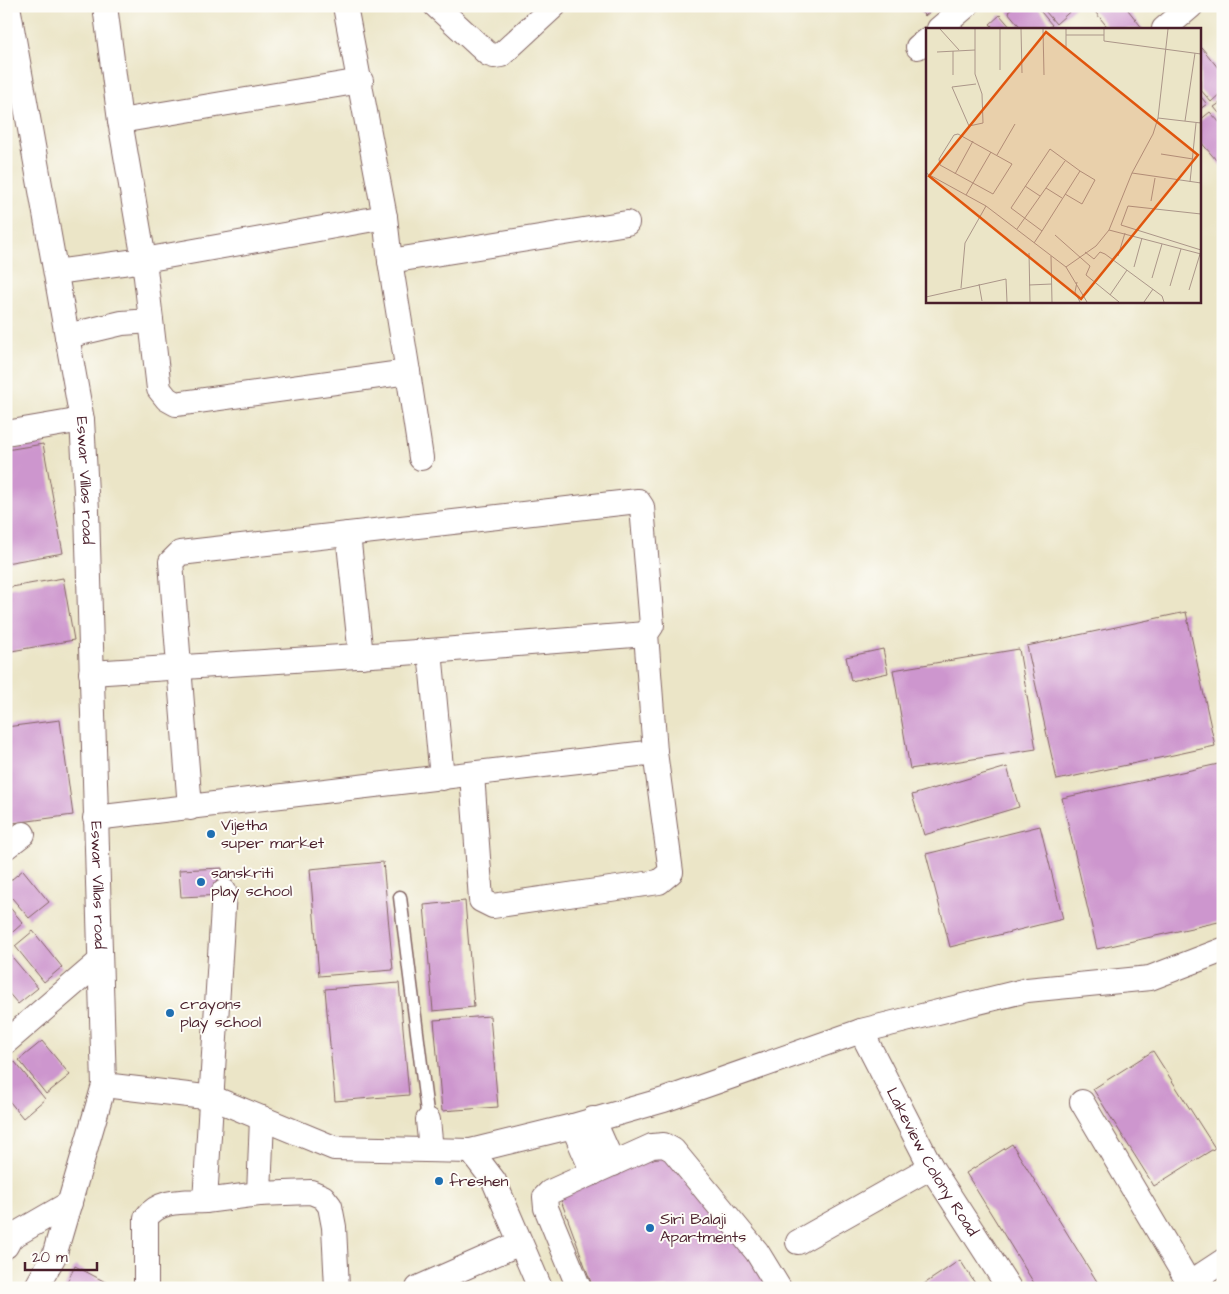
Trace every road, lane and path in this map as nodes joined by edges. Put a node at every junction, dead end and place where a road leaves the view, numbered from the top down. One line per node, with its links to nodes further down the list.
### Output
1 (8, 6): 16 (street, Eswar Villas road)
2 (106, 6): 11 (street)
3 (345, 6): 10 (street)
4 (436, 6): 5 (street)
5 (554, 6)
6 (966, 6): 8 (street)
7 (1191, 6): 9 (street)
8 (940, 28)
9 (1165, 28)
10 (361, 81): 11 (street); 12 (street)
11 (120, 121): 14 (street)
12 (385, 217): 14 (street); 15 (street)
13 (627, 224): 15 (street)
14 (144, 260): 16 (street); 17 (street)
15 (390, 261): 19 (street)
16 (56, 272): 18 (street, Eswar Villas road)
17 (151, 321): 18 (street); 19 (street)
18 (67, 336): 20 (street, Eswar Villas road)
19 (408, 372): 22 (street)
20 (82, 420): 21 (street); 28 (street, Eswar Villas road)
21 (6, 433)
22 (421, 458)
23 (348, 534): 24 (street); 26 (street); 27 (street)
24 (646, 634): 25 (street); 29 (street)
25 (430, 651): 26 (street); 31 (street)
26 (361, 656): 27 (street)
27 (179, 667): 28 (street); 32 (street)
28 (90, 673): 33 (street, Eswar Villas road)
29 (655, 752): 30 (street); 30 (street)
30 (472, 774): 31 (street)
31 (442, 778): 32 (street)
32 (190, 808): 33 (street)
33 (95, 818): 37 (street, Eswar Villas road)
34 (224, 891): 41 (street)
35 (400, 897): 44 (lane)
36 (1223, 950): 38 (street)
37 (99, 962): 39 (street, Eswar Villas road); 40 (street, Eswar Villas road)
38 (861, 1031): 45 (street); 48 (street, Lakeview Colony Road)
39 (6, 1042)
40 (104, 1085): 41 (street); 52 (street, Eswar Villas road)
41 (213, 1098): 43 (street); 51 (street)
42 (1082, 1102): 57 (street)
43 (262, 1118): 46 (street); 50 (street)
44 (428, 1120): 46 (street)
45 (583, 1123): 47 (street); 49 (street)
46 (432, 1150): 47 (street)
47 (471, 1151): 54 (street)
48 (931, 1167): 53 (street); 65 (street, Lakeview Colony Road)
49 (603, 1169): 63 (street); 64 (street)
50 (258, 1194): 51 (street); 60 (street)
51 (205, 1202): 59 (street)
52 (70, 1203): 55 (street); 58 (street, Eswar Villas road)
53 (798, 1242)
54 (520, 1243): 61 (street); 62 (street)
55 (6, 1246)
56 (1223, 1261): 57 (street)
57 (1186, 1286)
58 (36, 1288)
59 (146, 1288)
60 (337, 1288)
61 (418, 1288)
62 (540, 1288)
63 (578, 1288)
64 (779, 1288)
65 (1009, 1288)

